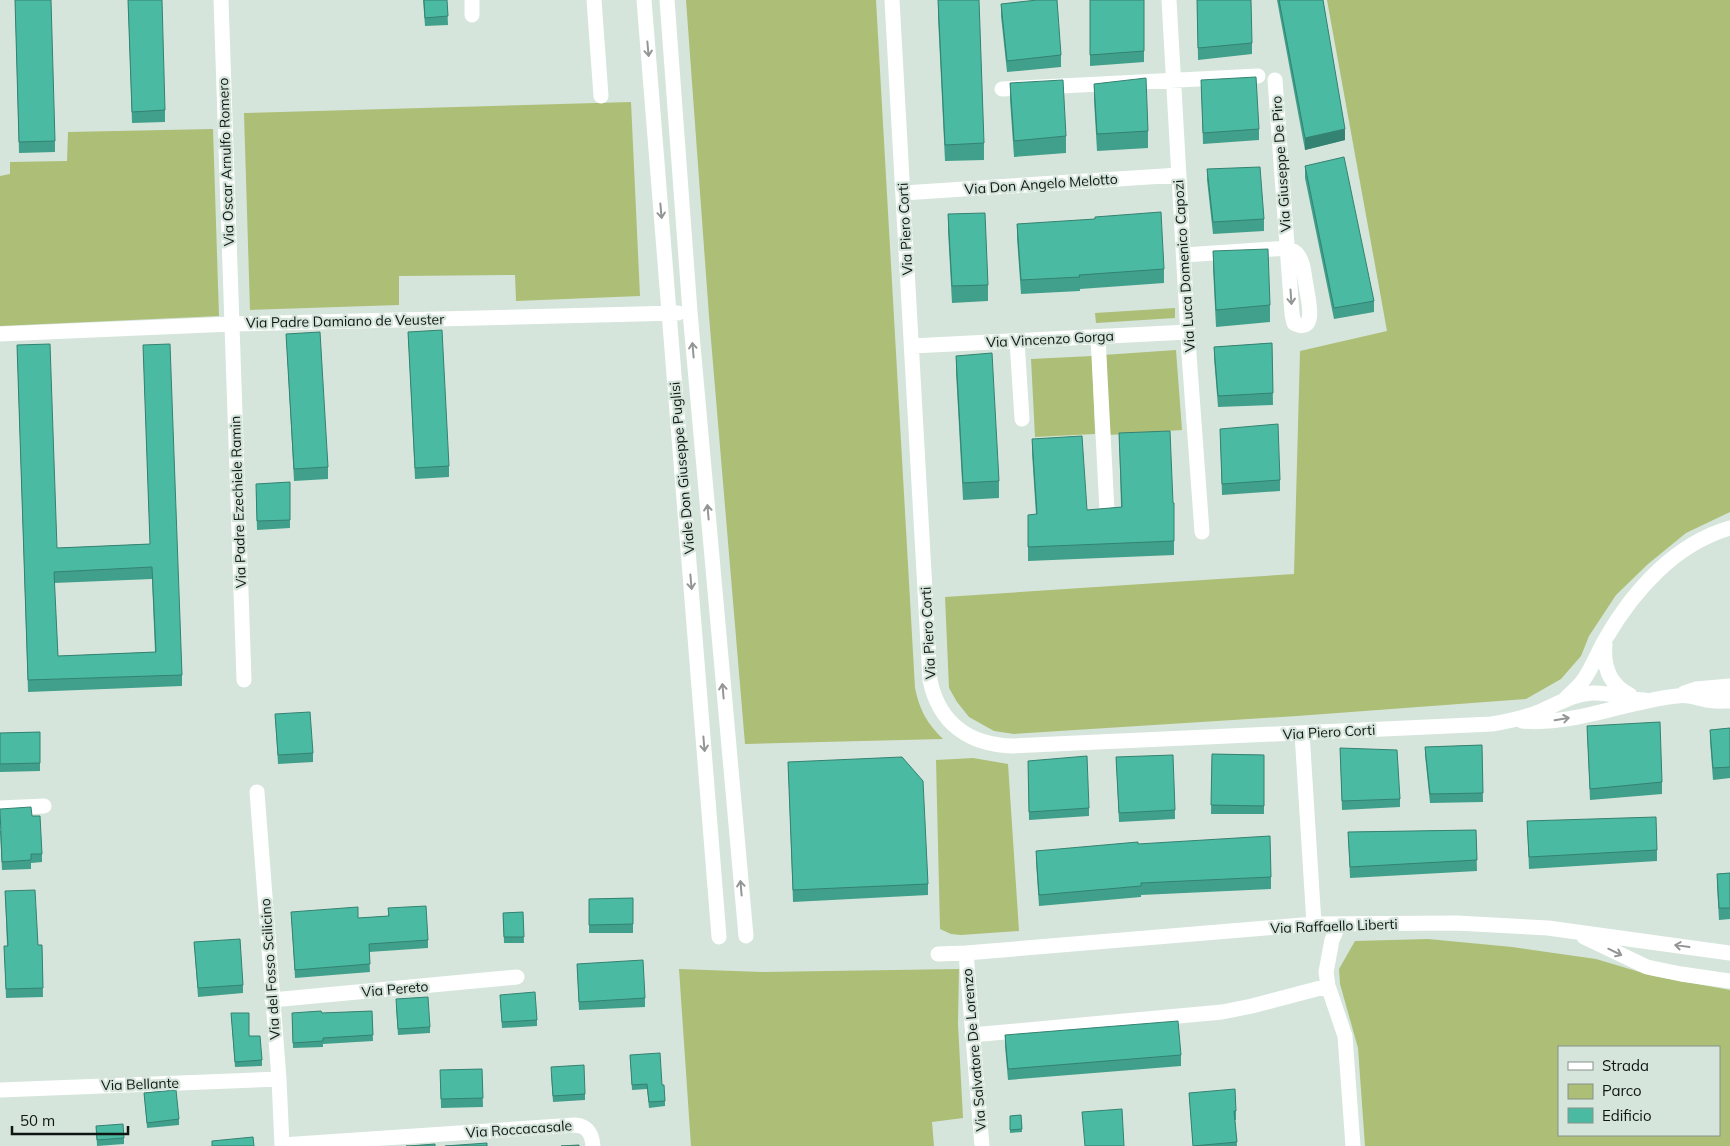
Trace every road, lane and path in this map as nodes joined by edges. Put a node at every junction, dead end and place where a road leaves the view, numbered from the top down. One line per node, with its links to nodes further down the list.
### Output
1 (221, 0): 17 (street, Via Oscar Arnulfo Romero)
2 (594, 0): 11 (street)
3 (644, 0): 16 (street, Viale Don Giuseppe Puglisi, one-way to 16)
4 (667, 0): 15 (street, Viale Don Giuseppe Puglisi)
5 (892, 0): 13 (street, Via Piero Corti)
6 (1169, 0): 8 (street, Via Luca Domenico Capozi)
7 (1258, 76): 8 (street)
8 (1174, 80): 10 (street); 12 (street, Via Luca Domenico Capozi)
9 (1275, 80): 14 (street, Via Giuseppe De Piro)
10 (1002, 89)
11 (601, 96)
12 (1179, 175): 13 (street, Via Don Angelo Melotto); 14 (street, Via Luca Domenico Capozi)
13 (903, 192): 22 (street, Via Piero Corti)
14 (1184, 255): 18 (street, Via Luca Domenico Capozi)
15 (690, 312): 16 (street, Via Padre Damiano de Veuster); 36 (street, Viale Don Giuseppe Puglisi, one-way to 15)
16 (669, 313): 17 (street, Via Padre Damiano de Veuster); 37 (street, Viale Don Giuseppe Puglisi, one-way to 37)
17 (232, 324): 19 (street, Via Padre Damiano de Veuster); 28 (street, Via Padre Ezechiele Ramin)
18 (1188, 332): 20 (street, Via Vincenzo Gorga); 26 (street, Via Luca Domenico Capozi)
19 (0, 334)
20 (1098, 337): 21 (street, Via Vincenzo Gorga); 24 (street)
21 (1017, 341): 22 (street, Via Vincenzo Gorga); 23 (street)
22 (912, 346): 35 (street, Via Piero Corti)
23 (1022, 419)
24 (1107, 511)
25 (1730, 528): 27 (street)
26 (1202, 532)
27 (1605, 639): 31 (street); 32 (street)
28 (244, 680)
29 (1730, 686): 30 (street, Via Piero Corti)
30 (1678, 695): 32 (street, Via Piero Corti); 33 (street, Via Piero Corti)
31 (1564, 699): 32 (street, Via Piero Corti); 34 (street, Via Piero Corti)
32 (1645, 700): 34 (street, Via Piero Corti, one-way to 32)
33 (1730, 701)
34 (1513, 721): 35 (street, Via Piero Corti)
35 (1302, 733): 41 (street)
36 (731, 780): 37 (street); 44 (street, Viale Don Giuseppe Puglisi, one-way to 36)
37 (707, 782): 45 (street, Viale Don Giuseppe Puglisi)
38 (257, 792): 52 (street, Via del Fosso Scilicino)
39 (44, 806): 40 (street)
40 (0, 808)
41 (1314, 924): 42 (street, Via Raffaello Liberti); 46 (street, Via Raffaello Liberti)
42 (1339, 924): 43 (street, Via Raffaello Liberti); 51 (street)
43 (1572, 931): 47 (street, Via Raffaello Liberti, one-way to 43); 50 (street, one-way to 50)
44 (746, 936)
45 (719, 937)
46 (966, 953): 48 (street, Via Raffaello Liberti); 53 (street, Via Salvatore De Lorenzo)
47 (1730, 953)
48 (938, 954)
49 (517, 977): 52 (street, Via Pereto)
50 (1730, 981)
51 (1328, 986): 53 (street); 59 (street)
52 (272, 1000): 54 (street, Via del Fosso Scilicino)
53 (972, 1035): 58 (street, Via Salvatore De Lorenzo)
54 (279, 1079): 55 (street, Via Bellante); 56 (street, Via del Fosso Scilicino)
55 (0, 1090)
56 (282, 1146): 57 (street, Via Roccacasale)
57 (594, 1146)
58 (982, 1146)
59 (1353, 1146)

